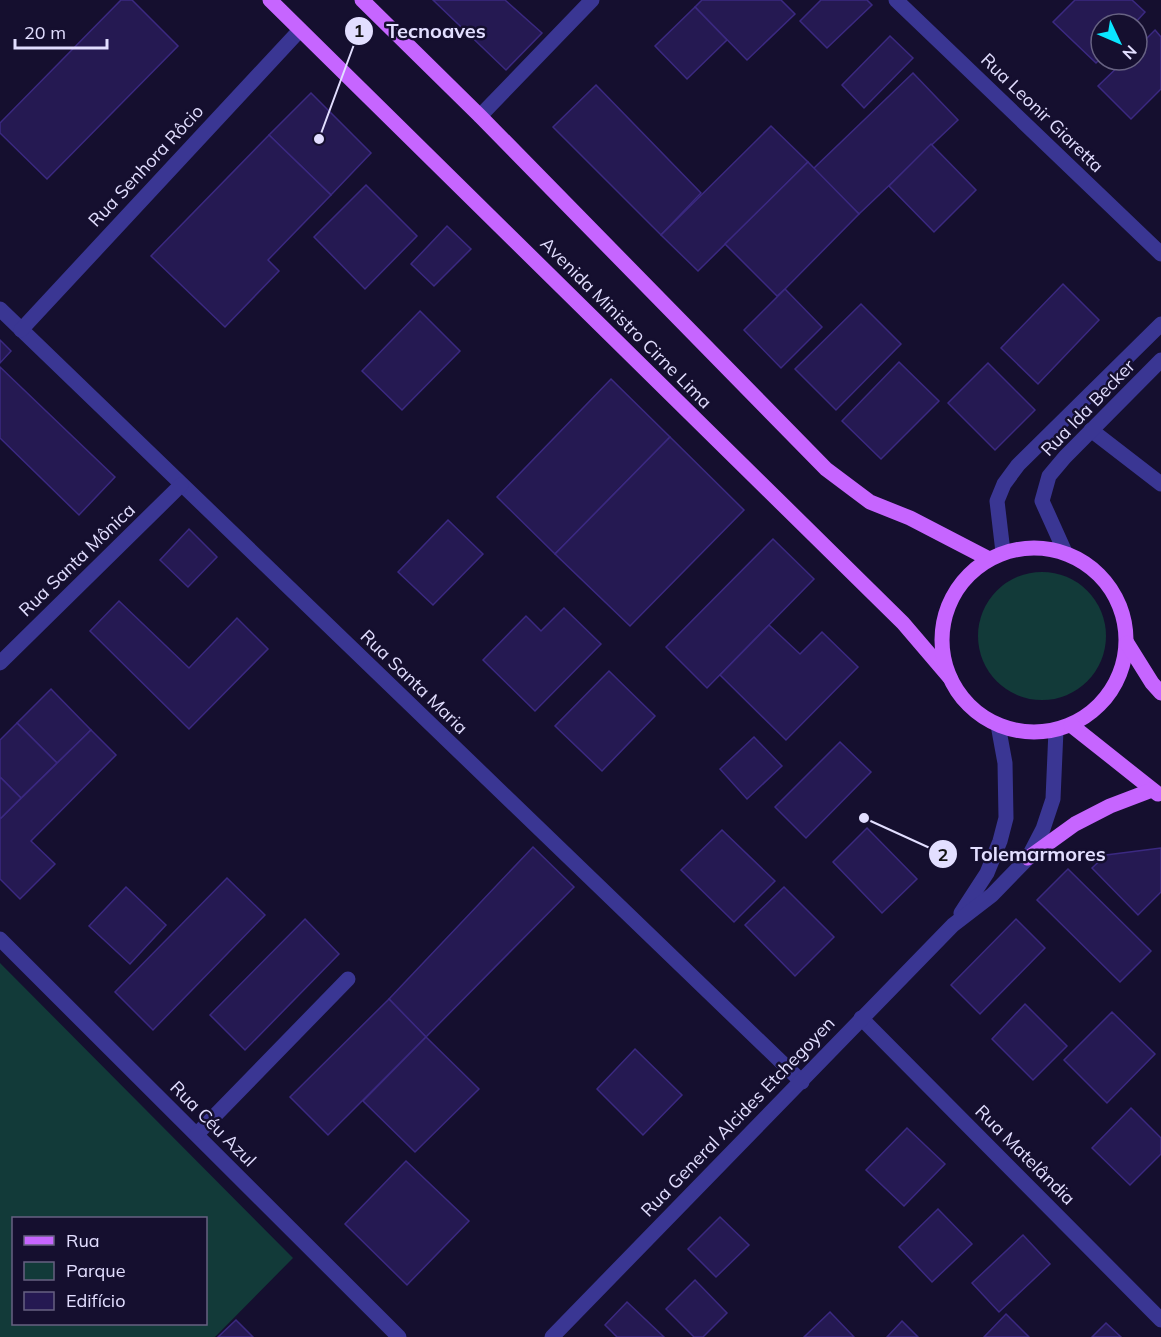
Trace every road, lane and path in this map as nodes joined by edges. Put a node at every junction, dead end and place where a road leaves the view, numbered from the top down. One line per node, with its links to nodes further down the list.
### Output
1 (270, 0): 5 (main road, Avenida Ministro Cirne Lima)
2 (362, 0): 6 (main road)
3 (592, 0): 6 (street)
4 (896, 0): 7 (street, Rua Leonir Giaretta)
5 (300, 30): 10 (street, Rua Senhora Rôcio); 19 (main road, Avenida Ministro Cirne Lima)
6 (480, 116): 16 (main road)
7 (1161, 254)
8 (0, 309): 10 (street, Rua Santa Maria)
9 (1161, 324): 16 (street, Rua Ida Becker)
10 (21, 330): 14 (street, Rua Santa Maria)
11 (1161, 360): 12 (street, Rua Ida Becker)
12 (1091, 430): 13 (street); 15 (street, Rua Ida Becker)
13 (1161, 484)
14 (181, 485): 18 (street, Rua Santa Mônica); 30 (street, Rua Santa Maria)
15 (1065, 552): 16 (main road); 17 (main road)
16 (996, 556): 19 (main road)
17 (1127, 643): 20 (main road); 21 (main road)
18 (0, 663)
19 (950, 678): 22 (main road)
20 (1161, 693)
21 (1071, 724): 23 (main road); 24 (main road)
22 (998, 725): 23 (main road); 26 (street, Rua General Alcides Etchegoyen)
23 (1056, 730): 25 (street, Rua General Alcides Etchegoyen)
24 (1157, 793): 25 (main road)
25 (1028, 858): 26 (street, Rua General Alcides Etchegoyen)
26 (953, 925): 29 (street, Rua General Alcides Etchegoyen)
27 (0, 939): 31 (street, Rua Céu Azul)
28 (348, 979): 31 (street)
29 (861, 1018): 30 (street, Rua General Alcides Etchegoyen); 32 (street, Rua Matelândia)
30 (802, 1082): 34 (street, Rua General Alcides Etchegoyen)
31 (197, 1134): 33 (street, Rua Céu Azul)
32 (1161, 1320)
33 (399, 1337)
34 (552, 1337)

